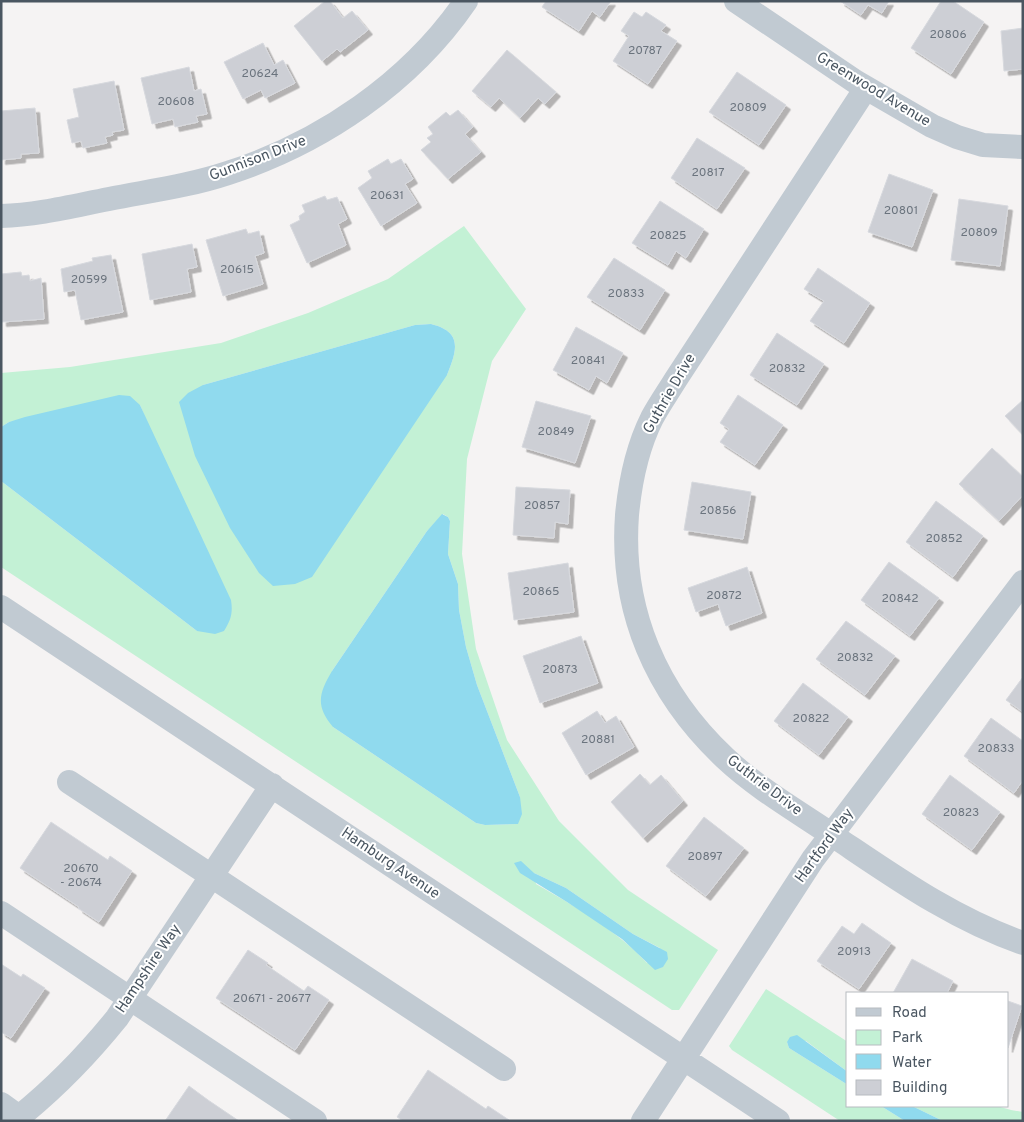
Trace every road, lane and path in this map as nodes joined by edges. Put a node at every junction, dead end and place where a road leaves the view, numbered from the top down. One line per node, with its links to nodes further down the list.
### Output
1 (466, 1): 5 (street, Gunnison Drive)
2 (736, 1): 3 (street, Greenwood Avenue)
3 (866, 88): 4 (street, Greenwood Avenue); 10 (street, Guthrie Drive)
4 (1023, 147)
5 (1, 216)
6 (1023, 582): 10 (street, Hartford Way)
7 (1, 607): 9 (street, Hamburg Avenue)
8 (69, 782): 11 (street)
9 (272, 785): 11 (street, Hampshire Way); 15 (street, Hamburg Avenue)
10 (832, 834): 13 (street, Guthrie Drive); 15 (street, Hartford Way)
11 (211, 875): 14 (street, Hampshire Way); 16 (street)
12 (1, 913): 14 (street)
13 (1023, 942)
14 (130, 998): 17 (street, Hampshire Way); 18 (street)
15 (684, 1059): 19 (street, Hartford Way); 20 (street, Hamburg Avenue)
16 (504, 1069)
17 (15, 1116)
18 (315, 1121)
19 (643, 1121)
20 (778, 1121)

